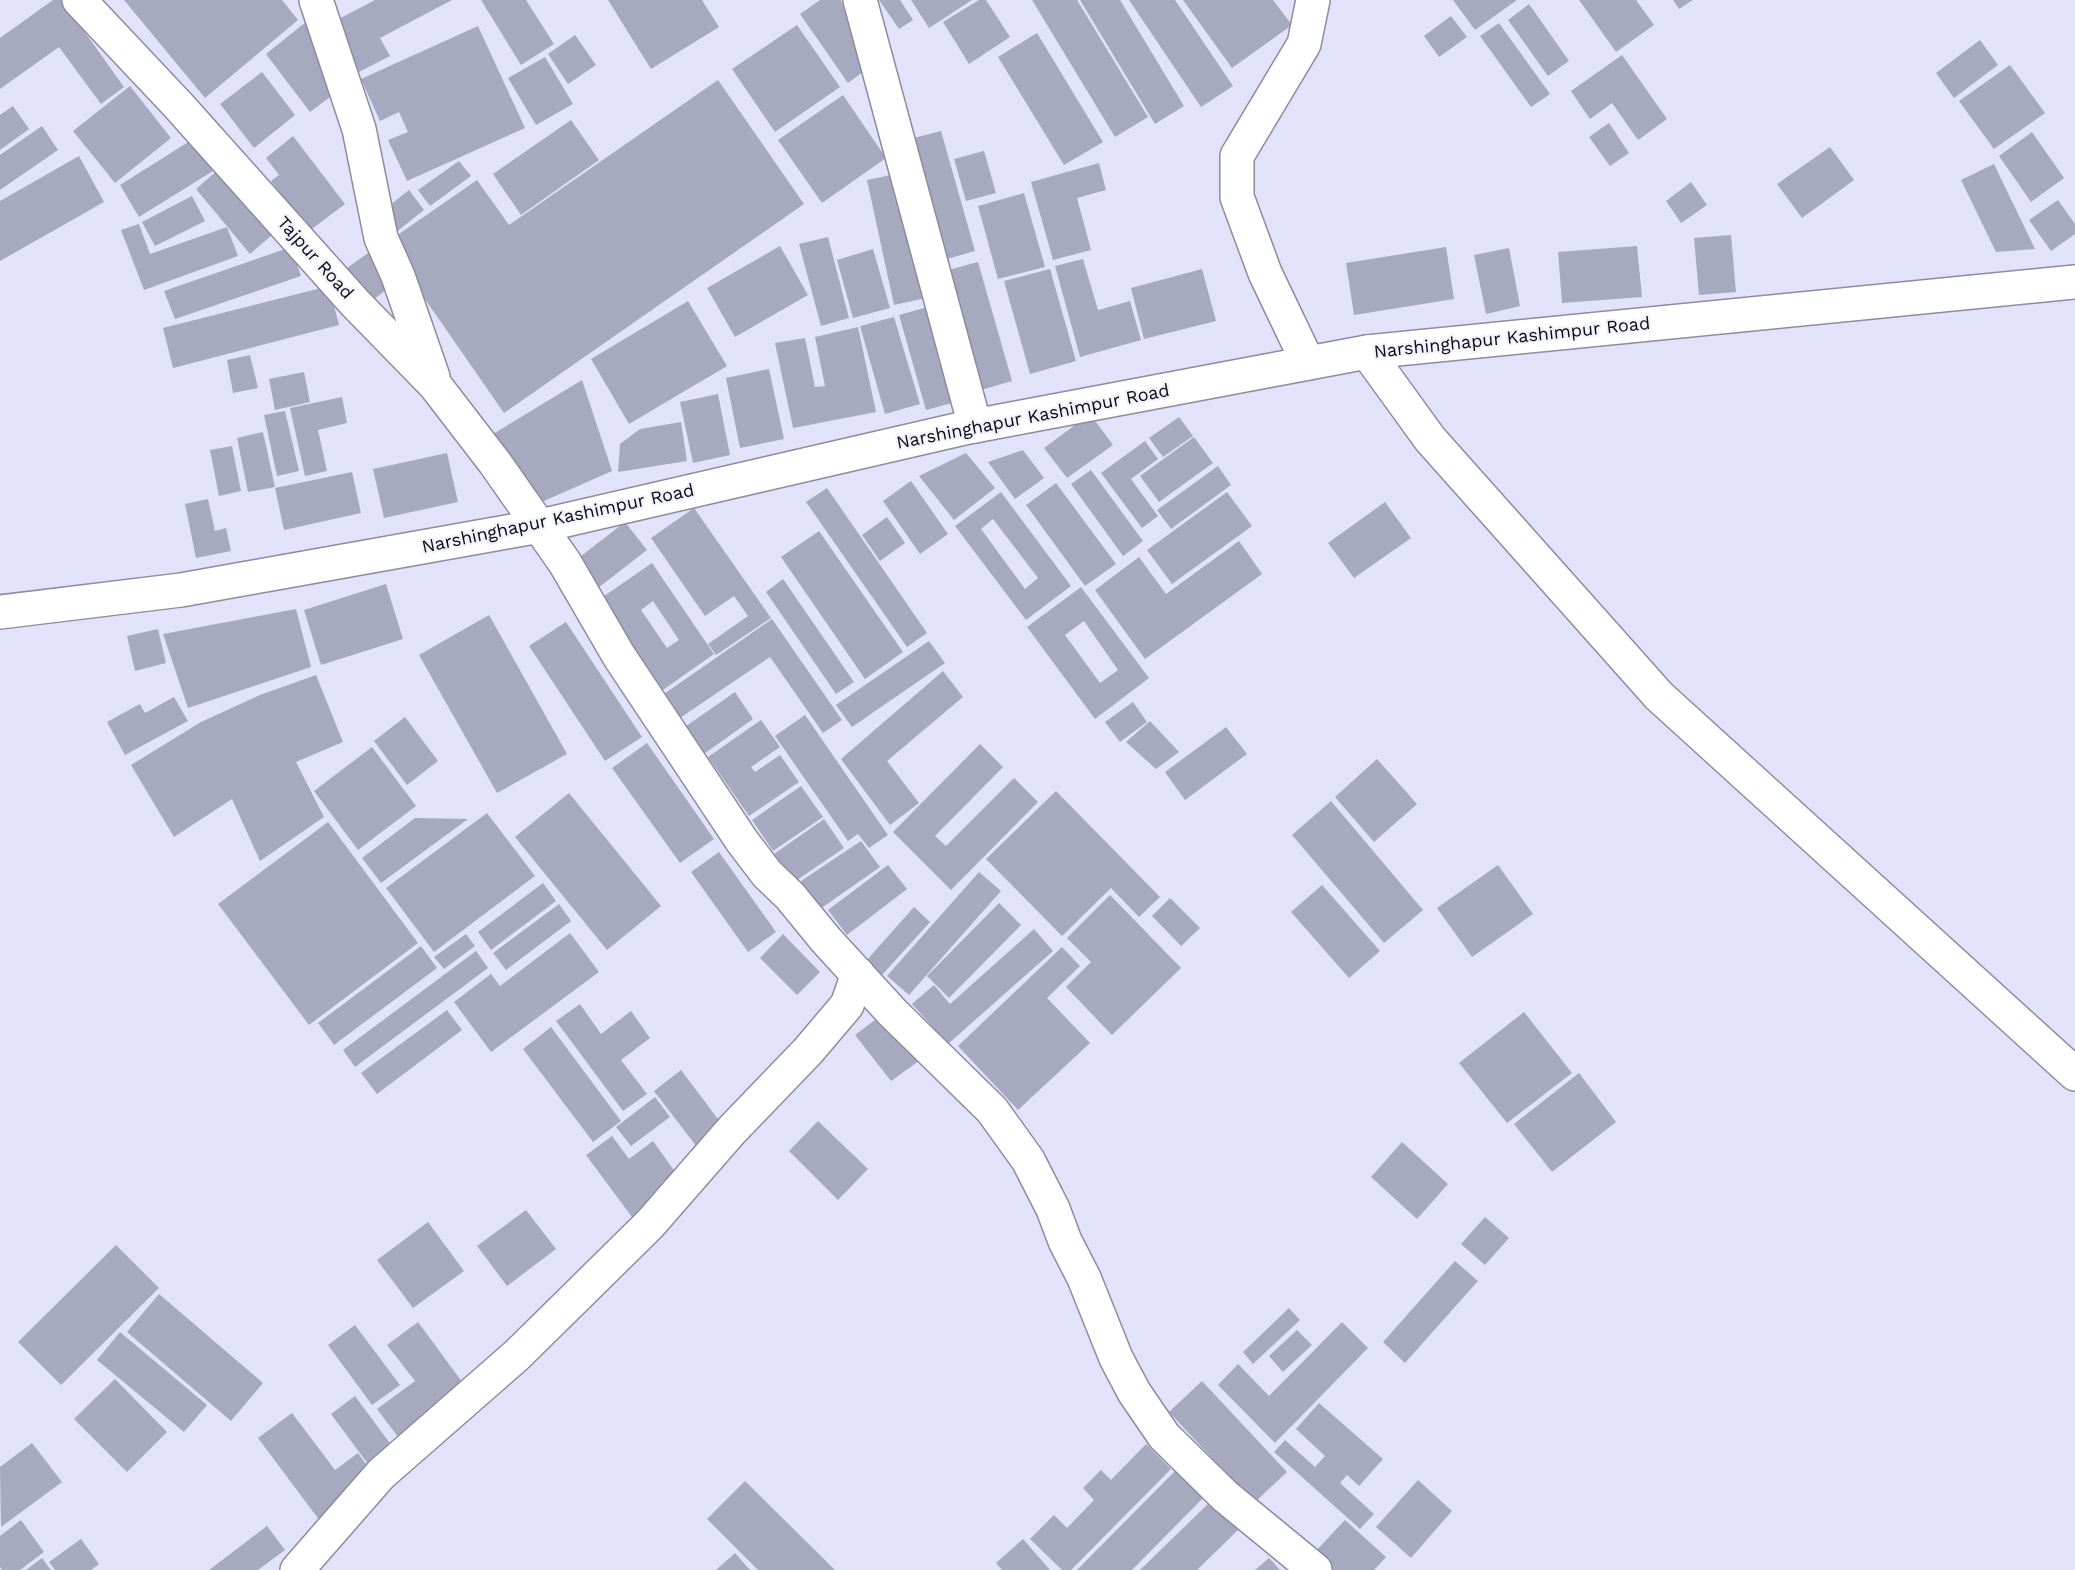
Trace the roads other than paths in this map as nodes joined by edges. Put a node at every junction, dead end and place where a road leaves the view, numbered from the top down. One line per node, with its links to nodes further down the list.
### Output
1 (79, 0): 8 (street, Tajpur Road)
2 (316, 0): 8 (street)
3 (861, 0): 9 (street)
4 (1313, 0): 7 (street)
5 (2075, 282): 6 (street, Narshinghapur Kashimpur Road)
6 (1368, 352): 7 (street, Narshinghapur Kashimpur Road); 13 (street)
7 (1308, 363): 9 (street, Narshinghapur Kashimpur Road)
8 (435, 385): 10 (street, Tajpur Road)
9 (975, 426): 10 (street, Narshinghapur Kashimpur Road)
10 (540, 526): 11 (street, Narshinghapur Kashimpur Road); 12 (street, Tajpur Road)
11 (0, 612)
12 (858, 974): 14 (street); 15 (street, Tajpur Road)
13 (2075, 1074)
14 (297, 1570)
15 (1315, 1570)

